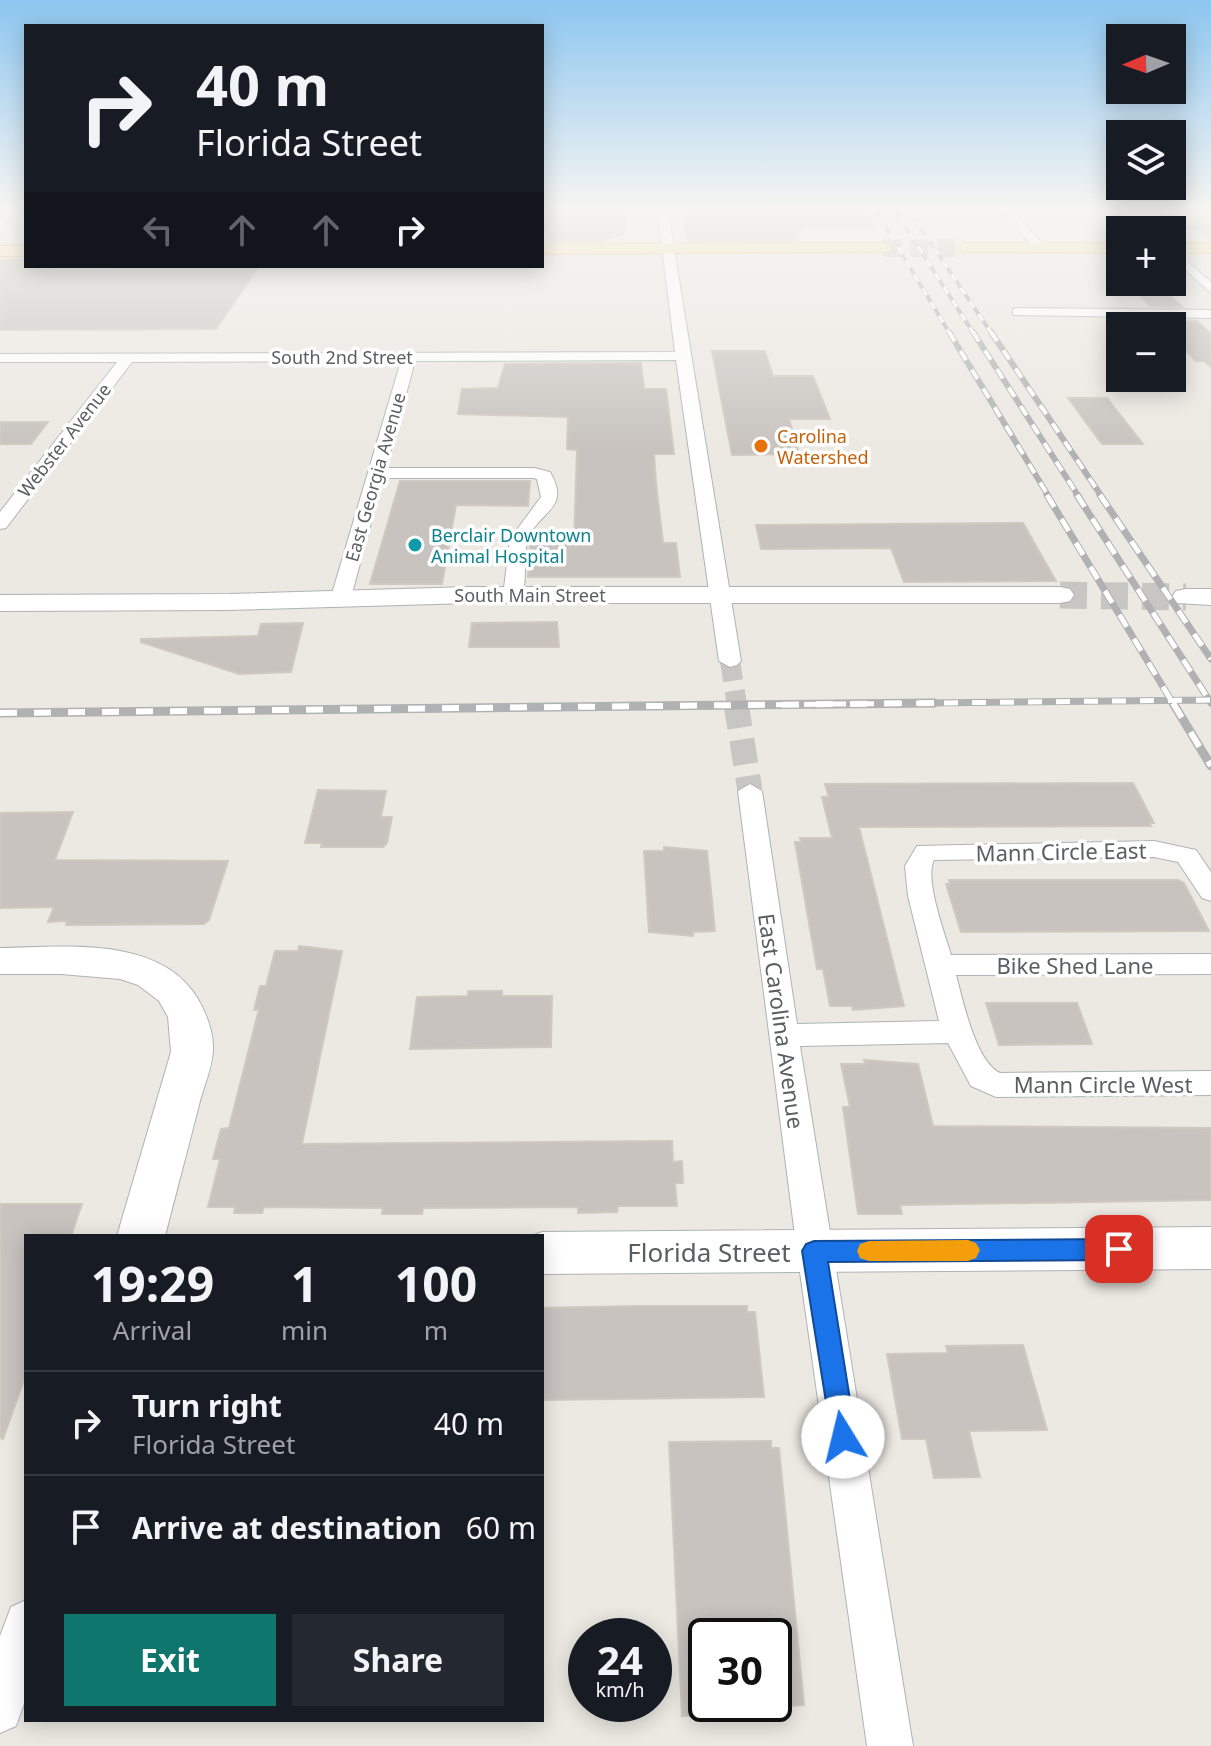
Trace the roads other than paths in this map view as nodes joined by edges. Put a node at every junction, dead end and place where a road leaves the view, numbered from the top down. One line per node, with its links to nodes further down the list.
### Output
1 (675, 287): 4 (street)
2 (1018, 312): 3 (street)
3 (1211, 314)
4 (685, 356): 6 (street, South 2nd Street); 10 (street)
5 (128, 357): 6 (street, South 2nd Street); 7 (street, South 2nd Street); 9 (street, Webster Avenue)
6 (409, 357): 8 (street, East Georgia Avenue)
7 (0, 358)
8 (377, 473): 12 (street); 13 (street, East Georgia Avenue)
9 (0, 524)
10 (719, 594): 11 (main road, South Main Street); 12 (main road, South Main Street); 15 (street)
11 (1060, 595)
12 (513, 596): 13 (main road, South Main Street)
13 (341, 597): 14 (main road, South Main Street)
14 (0, 603)
15 (730, 661)
16 (750, 791): 22 (street, East Carolina Avenue)
17 (1211, 892): 20 (street, Mann Circle East)
18 (0, 961): 24 (main road)
19 (1211, 964): 20 (street, Bike Shed Lane)
20 (939, 965): 21 (street)
21 (957, 1032): 22 (street); 23 (street, Mann Circle West)
22 (784, 1035): 26 (street, East Carolina Avenue)
23 (1211, 1083)
24 (142, 1234)
25 (1211, 1248): 26 (main road, Florida Street)
26 (814, 1251): 27 (main road, Florida Street); 30 (street, East Carolina Avenue)
27 (544, 1253)
28 (24, 1629): 29 (street)
29 (0, 1710)
30 (890, 1746)

